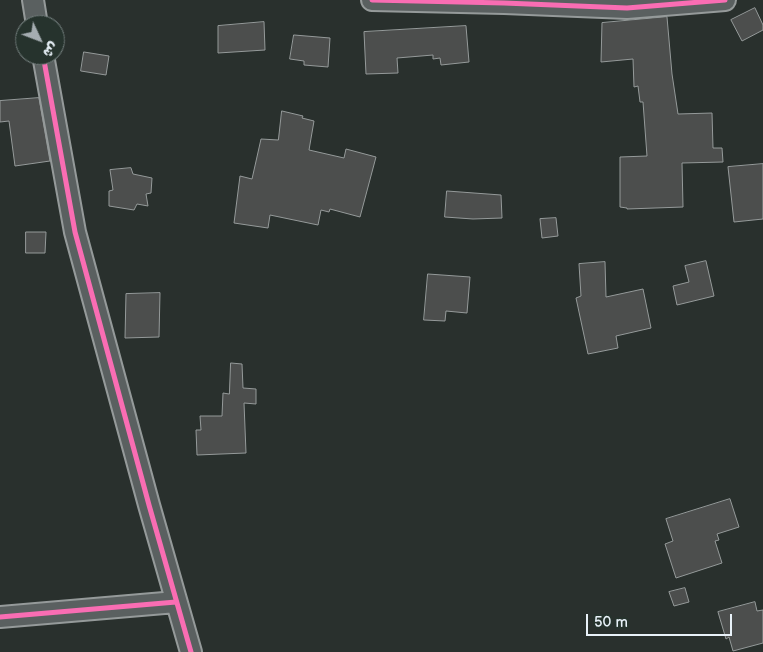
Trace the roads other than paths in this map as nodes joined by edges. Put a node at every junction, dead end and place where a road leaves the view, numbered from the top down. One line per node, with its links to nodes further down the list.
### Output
1 (33, 0): 4 (street)
2 (372, 0): 3 (street)
3 (726, 0)
4 (35, 15)
5 (44, 65): 6 (street)
6 (176, 602): 7 (street); 8 (street)
7 (0, 617)
8 (191, 652)

